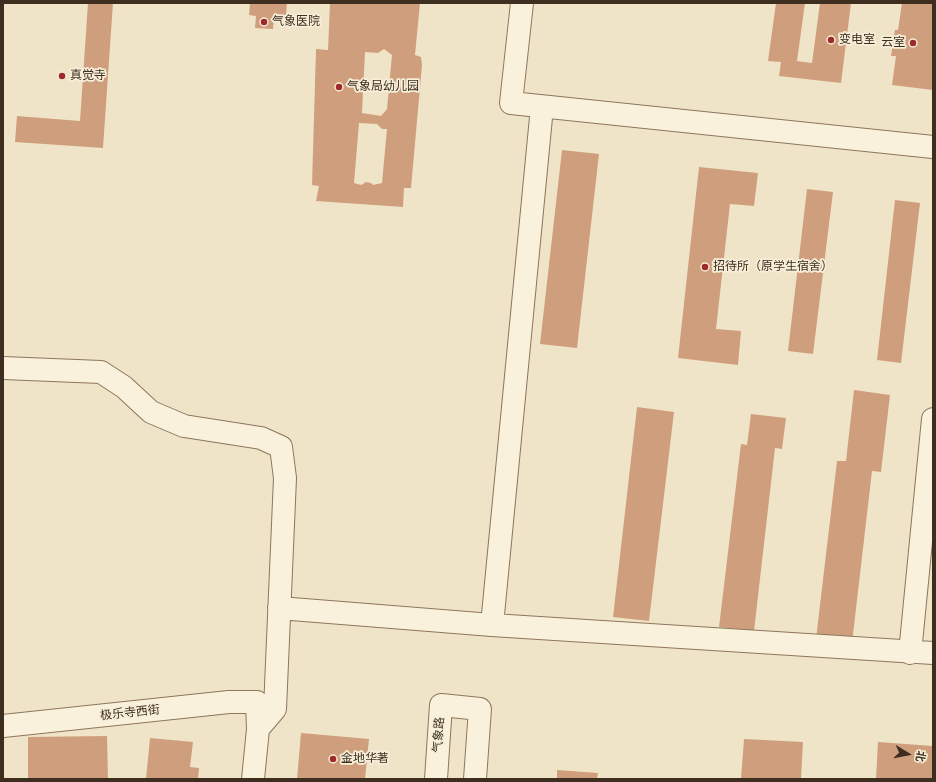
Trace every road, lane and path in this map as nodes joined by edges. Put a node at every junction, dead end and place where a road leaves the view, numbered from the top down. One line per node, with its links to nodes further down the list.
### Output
1 (522, 3): 2 (street)
2 (542, 107): 3 (street); 7 (street)
3 (933, 147)
4 (3, 368): 6 (street)
5 (933, 419): 8 (street)
6 (279, 608): 7 (street); 11 (street)
7 (492, 625): 8 (street)
8 (910, 653): 9 (street)
9 (933, 653)
10 (3, 726): 11 (street, 极乐寺西街)
11 (258, 729): 12 (street)
12 (253, 779)
13 (436, 779): 14 (street, 气象路)
14 (475, 779)

